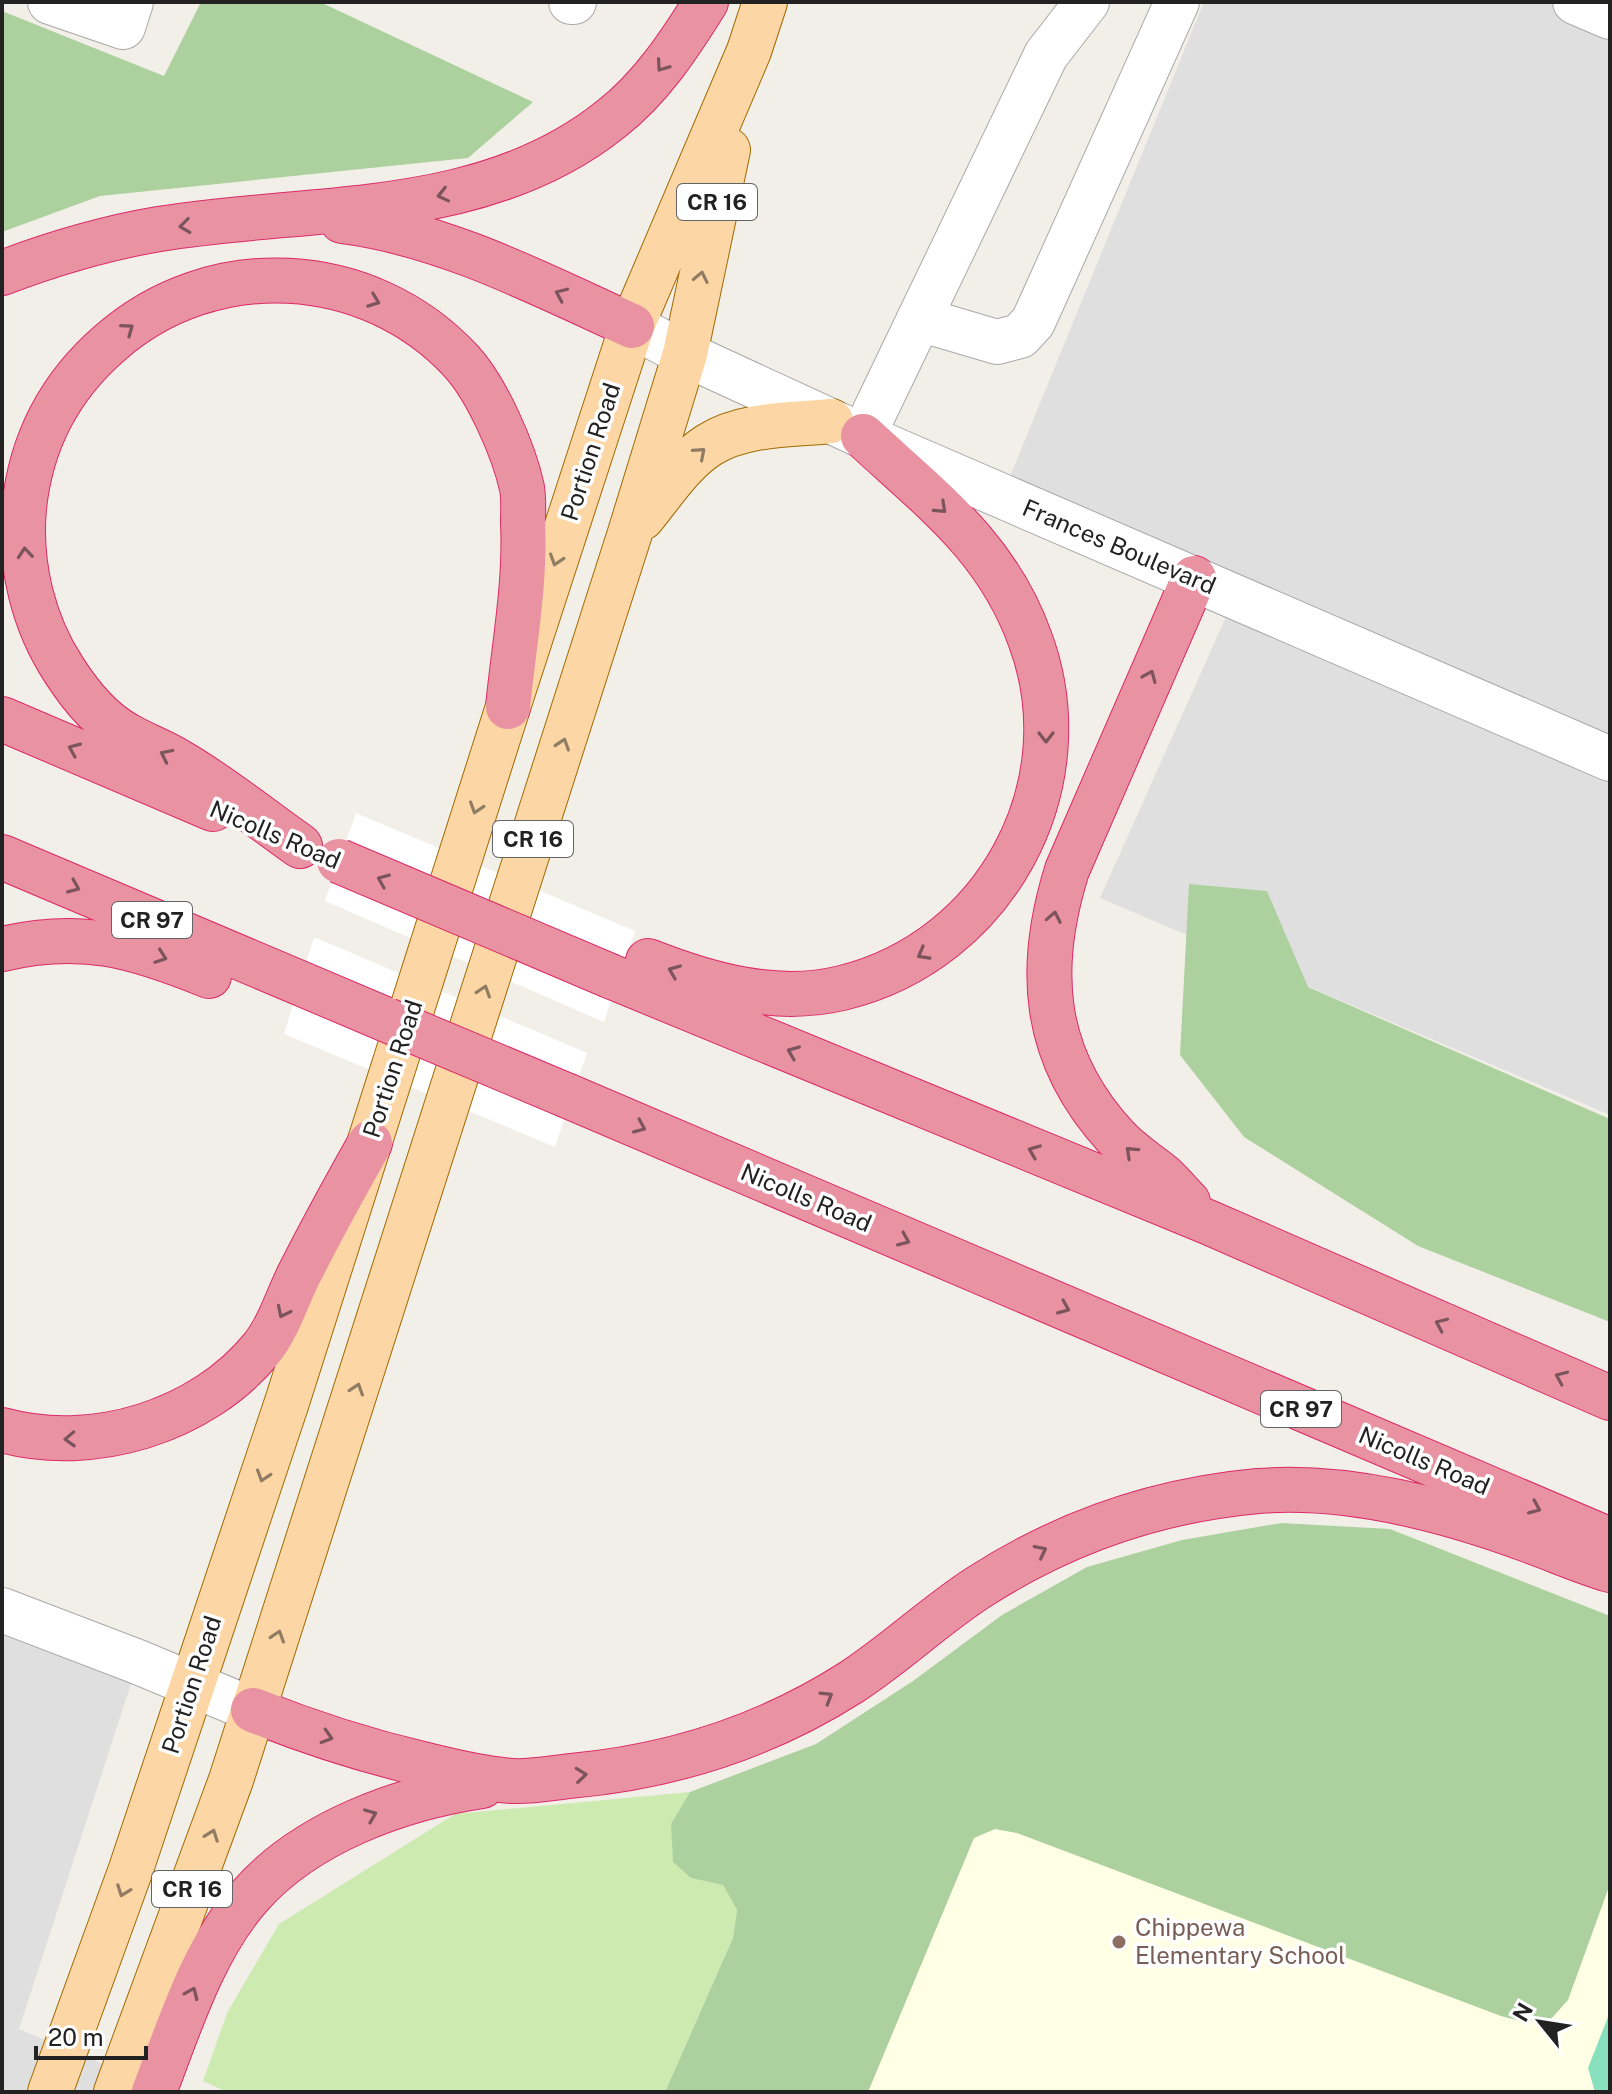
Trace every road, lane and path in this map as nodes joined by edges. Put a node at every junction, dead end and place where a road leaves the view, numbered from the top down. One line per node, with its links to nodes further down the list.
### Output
1 (50, 2): 2 (street)
2 (131, 2)
3 (706, 2): 10 (highway, one-way to 10)
4 (765, 2): 9 (main road, Portion Road / CR 16)
5 (1087, 2): 12 (street)
6 (1177, 2): 12 (street)
7 (1575, 2): 8 (street)
8 (1610, 17)
9 (749, 51): 13 (main road, Portion Road / CR 16); 14 (main road, Portion Road / CR 16, one-way to 9)
10 (291, 215): 11 (highway, one-way to 11); 13 (highway, one-way to 10)
11 (2, 273)
12 (919, 319): 15 (street)
13 (632, 326): 14 (street, Frances Boulevard); 18 (main road, Portion Road / CR 16, one-way to 18)
14 (685, 354): 15 (street, Frances Boulevard); 16 (main road, Portion Road / CR 16)
15 (847, 429): 16 (main road, one-way to 15); 17 (street, Frances Boulevard); 24 (highway, one-way to 24)
16 (630, 533): 34 (main road, Portion Road / CR 16, one-way to 16)
17 (1194, 578): 20 (street, Frances Boulevard); 27 (highway, one-way to 17)
18 (508, 707): 21 (highway, one-way to 18); 26 (main road, Portion Road / CR 16, one-way to 26)
19 (2, 719): 21 (highway, Nicolls Road, one-way to 19)
20 (1610, 759)
21 (320, 854): 24 (highway, Nicolls Road, one-way to 21, bridge)
22 (2, 857): 25 (highway, CR 97, one-way to 25)
23 (2, 949): 25 (highway, one-way to 25)
24 (613, 964): 27 (highway, one-way to 24)
25 (299, 992): 30 (highway, Nicolls Road / CR 97, one-way to 30, bridge)
26 (370, 1143): 29 (highway, one-way to 29); 33 (main road, Portion Road / CR 16, one-way to 33)
27 (1210, 1223): 28 (highway, one-way to 27)
28 (1610, 1398)
29 (2, 1430)
30 (1610, 1540)
31 (1610, 1570): 35 (highway, one-way to 31)
32 (2, 1610): 33 (street)
33 (192, 1684): 34 (street); 36 (main road, Portion Road / CR 16, one-way to 36)
34 (253, 1710): 35 (highway, one-way to 35); 37 (main road, Portion Road / CR 16, one-way to 34)
35 (513, 1781): 38 (highway, one-way to 35)
36 (50, 2092)
37 (116, 2092)
38 (154, 2092)

